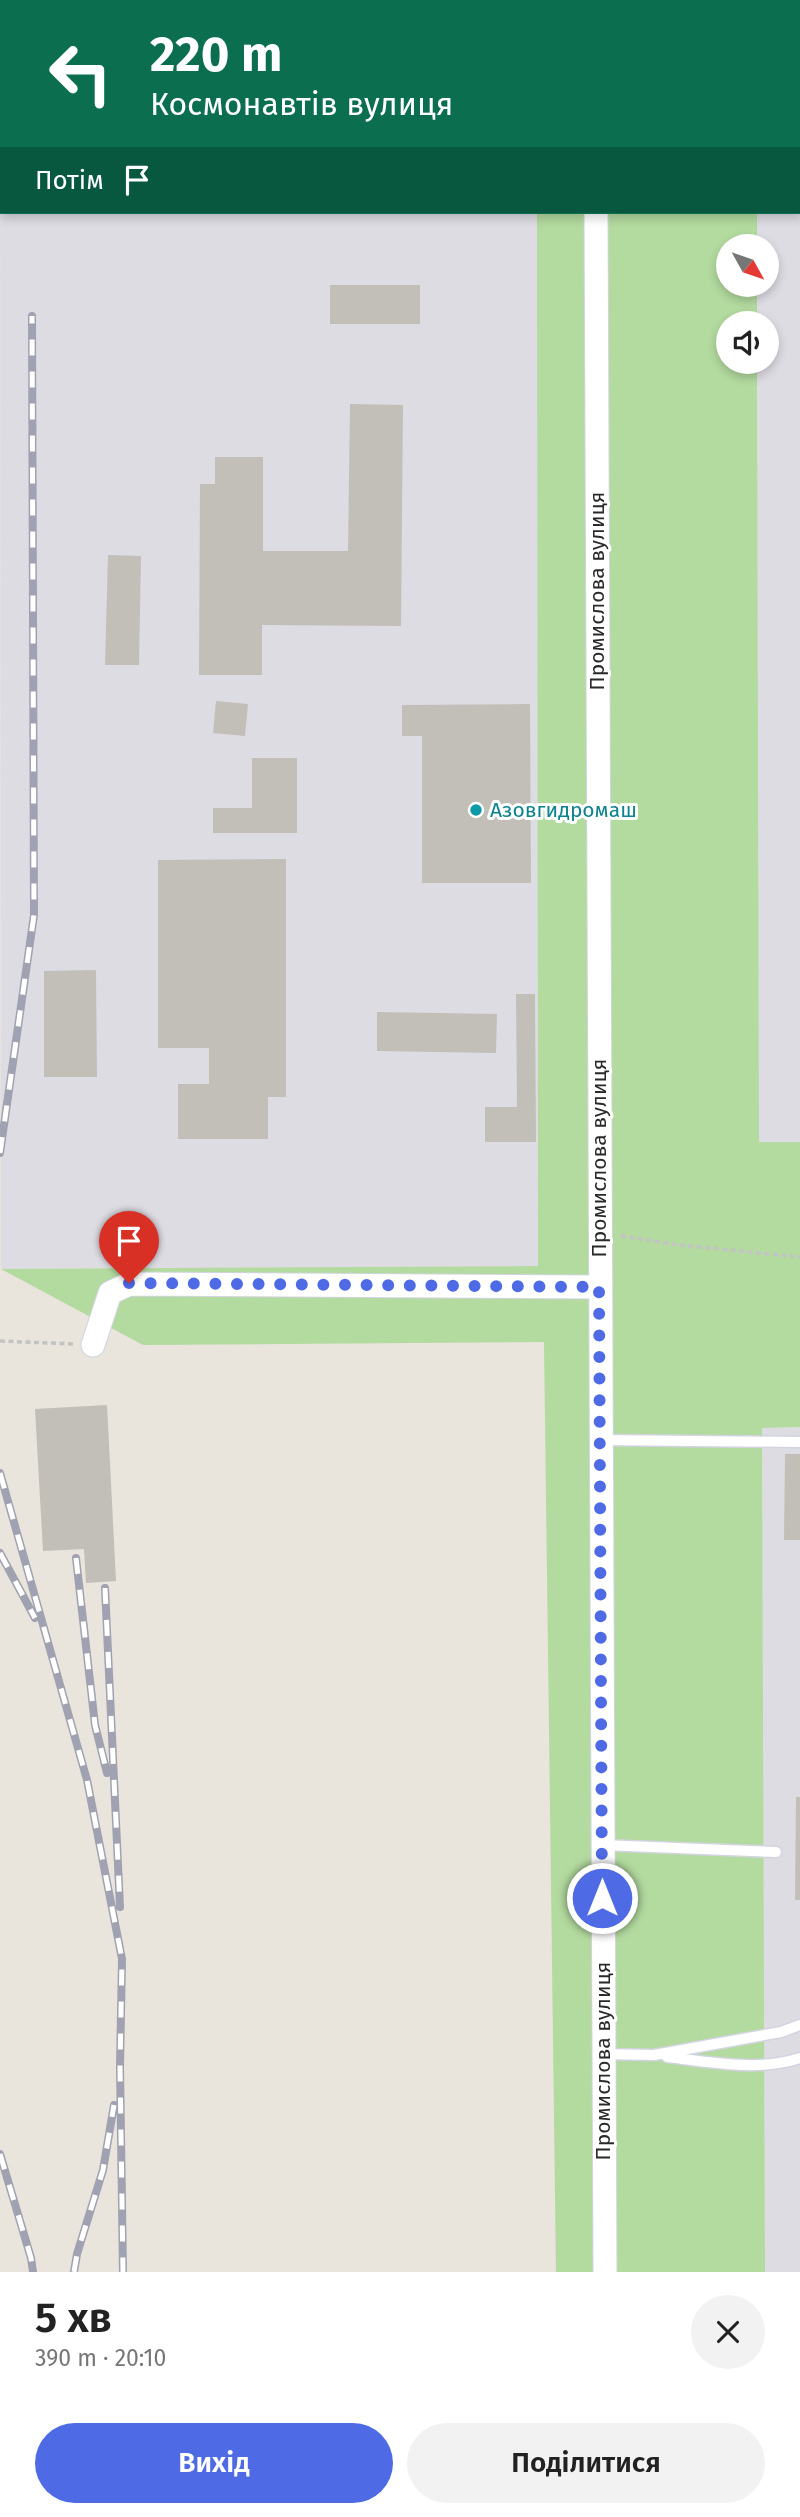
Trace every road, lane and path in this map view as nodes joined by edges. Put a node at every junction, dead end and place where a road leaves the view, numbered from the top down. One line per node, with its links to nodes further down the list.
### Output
1 (596, 214): 2 (street, Промислова вулиця)
2 (599, 1233): 3 (path); 4 (street, Промислова вулиця)
3 (800, 1257)
4 (599, 1287): 6 (street); 7 (street, Промислова вулиця)
5 (0, 1341): 6 (path)
6 (93, 1345)
7 (600, 1440): 8 (lane); 9 (street, Промислова вулиця)
8 (800, 1442)
9 (602, 1845): 10 (lane); 12 (street, Промислова вулиця)
10 (776, 1852)
11 (800, 2025): 13 (lane)
12 (603, 2054): 13 (lane); 15 (street, Промислова вулиця)
13 (654, 2055): 14 (lane)
14 (800, 2058)
15 (605, 2272)

